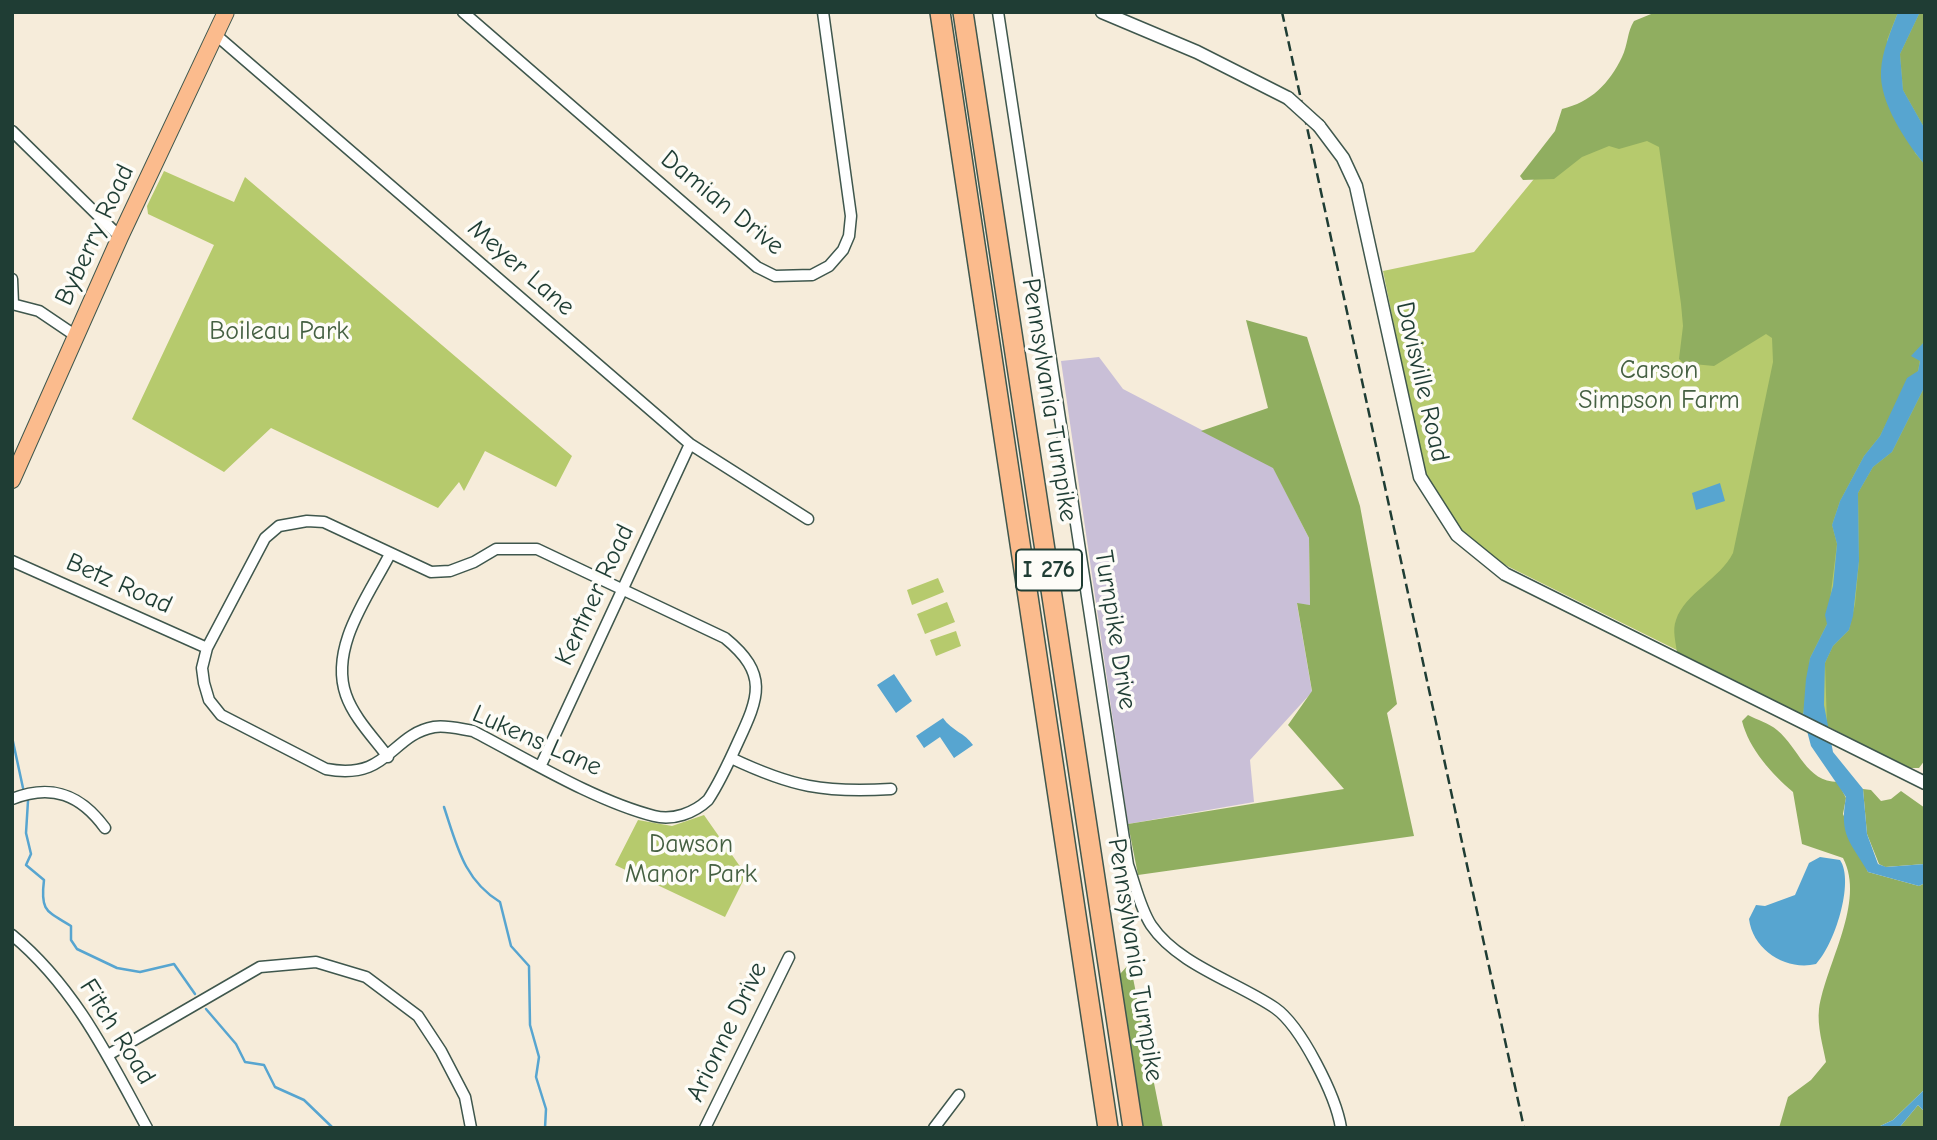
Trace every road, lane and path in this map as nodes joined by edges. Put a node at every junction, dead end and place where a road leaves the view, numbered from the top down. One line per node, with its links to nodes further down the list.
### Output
1 (226, 12): 8 (main road, Byberry Road)
2 (463, 12): 3 (street, Damian Drive)
3 (823, 12)
4 (940, 12): 36 (highway, Pennsylvania Turnpike / I 276)
5 (963, 12): 37 (highway, Pennsylvania Turnpike / I 276)
6 (998, 12): 38 (street, Turnpike Drive)
7 (1102, 12): 24 (street, Davisville Road, bridge)
8 (216, 34): 10 (main road, Byberry Road); 14 (street, Meyer Lane)
9 (12, 131): 10 (street)
10 (120, 237): 13 (main road, Byberry Road)
11 (12, 279): 12 (street)
12 (13, 304): 13 (street)
13 (76, 336): 15 (main road, Byberry Road)
14 (690, 444): 16 (street, Meyer Lane); 19 (street, Kentner Road)
15 (12, 480)
16 (808, 519)
17 (390, 554): 19 (street, Lukens Lane); 20 (street, Lukens Lane); 21 (street)
18 (12, 561): 20 (street, Betz Road)
19 (621, 591): 22 (street, Lukens Lane); 23 (street, Kentner Road)
20 (207, 648): 21 (street, Lukens Lane)
21 (388, 757): 23 (street, Lukens Lane)
22 (731, 758): 23 (street, Lukens Lane); 25 (street)
23 (541, 765)
24 (1925, 783)
25 (891, 789)
26 (12, 799): 27 (street)
27 (104, 828)
28 (12, 936): 30 (street, Fitch Road)
29 (789, 957): 34 (street, Arionne Drive)
30 (108, 1055): 32 (street, Fitch Road); 33 (street)
31 (959, 1095): 35 (street)
32 (147, 1128)
33 (471, 1128)
34 (705, 1128)
35 (934, 1128)
36 (1108, 1128)
37 (1133, 1128)
38 (1341, 1128)

